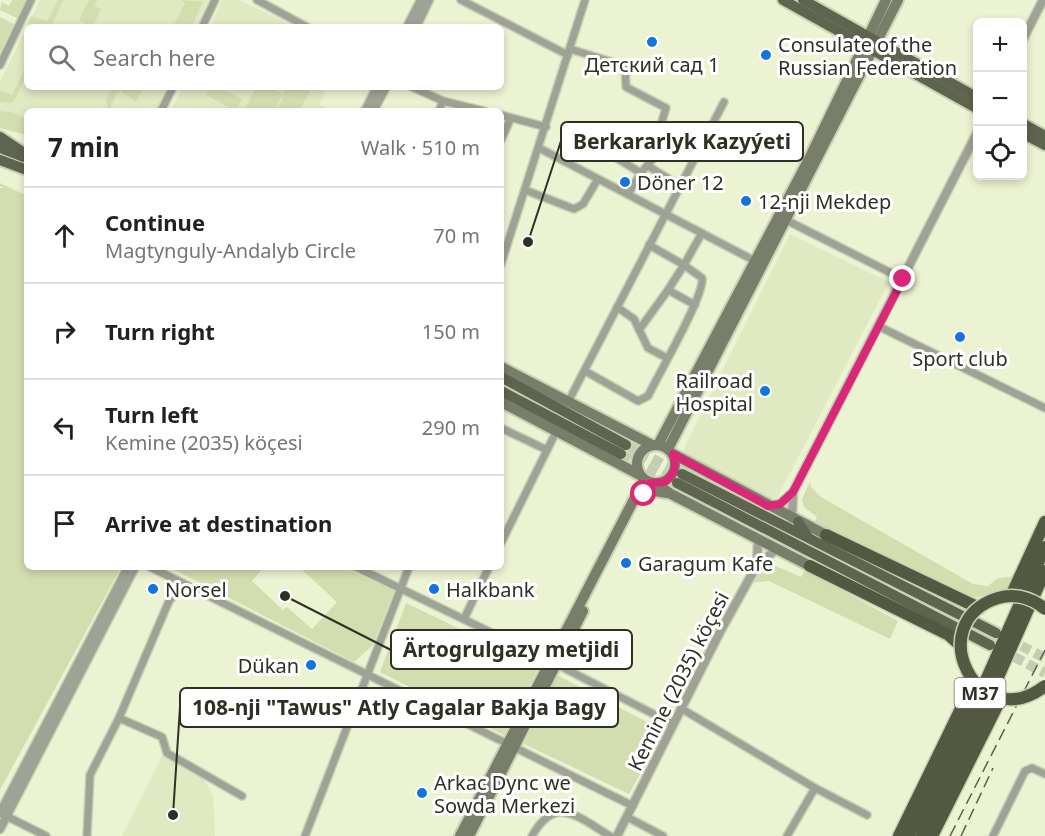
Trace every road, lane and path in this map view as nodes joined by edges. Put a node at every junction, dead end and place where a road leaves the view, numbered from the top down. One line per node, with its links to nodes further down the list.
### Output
1 (31, 0): 20 (street)
2 (215, 0): 13 (street)
3 (257, 0): 14 (street)
4 (420, 0): 15 (street)
5 (429, 0): 16 (street)
6 (461, 0): 19 (street)
7 (585, 0): 19 (street)
8 (783, 0): 18 (main road)
9 (803, 0): 18 (main road)
10 (886, 0): 18 (main road)
11 (898, 0): 18 (main road)
12 (1043, 0): 17 (street)
13 (203, 24)
14 (301, 24)
15 (408, 24)
16 (417, 24)
17 (1027, 33)
18 (870, 43): 25 (main road); 28 (main road); 62 (main road)
19 (569, 52): 37 (street); 38 (street)
20 (0, 65)
21 (172, 90): 29 (street)
22 (376, 90): 30 (street)
23 (384, 90): 31 (street)
24 (419, 90): 26 (street)
25 (973, 95)
26 (443, 101): 32 (street); 33 (street)
27 (724, 102): 47 (street)
28 (973, 106)
29 (163, 108)
30 (366, 108)
31 (375, 108)
32 (440, 108)
33 (472, 108)
34 (504, 116): 35 (street)
35 (511, 118): 37 (street); 39 (street)
36 (1027, 125): 41 (main road)
37 (546, 127): 46 (street)
38 (659, 131): 47 (street); 52 (street)
39 (504, 133)
40 (1027, 135): 44 (main road)
41 (1045, 136)
42 (0, 137): 48 (main road)
43 (973, 141): 68 (street)
44 (1045, 145)
45 (0, 148): 49 (main road)
46 (539, 148): 51 (street); 59 (street)
47 (699, 151): 58 (street)
48 (24, 154)
49 (24, 155)
50 (0, 160): 53 (main road)
51 (568, 163): 56 (street); 57 (street)
52 (648, 166): 56 (street); 58 (street)
53 (24, 169)
54 (0, 170): 55 (main road)
55 (24, 170)
56 (641, 173): 60 (street)
57 (598, 179): 59 (street); 60 (street)
58 (680, 186): 61 (street)
59 (525, 190): 65 (street)
60 (628, 194): 61 (street)
61 (665, 214): 63 (street); 64 (street)
62 (782, 219): 66 (main road); 68 (street); 83 (main road)
63 (702, 233): 66 (street); 67 (street)
64 (649, 245): 67 (street); 71 (street)
65 (504, 255)
66 (755, 261): 83 (main road)
67 (684, 265): 69 (street); 70 (street)
68 (903, 279): 72 (street)
69 (668, 290): 70 (street); 73 (street)
70 (695, 305): 74 (street)
71 (617, 307): 73 (street); 76 (street)
72 (878, 326): 81 (street); 90 (street)
73 (639, 330): 74 (street)
74 (667, 358): 76 (street)
75 (504, 369): 79 (main road)
76 (585, 371): 79 (street)
77 (504, 379): 78 (main road)
78 (504, 392)
79 (568, 402): 85 (main road)
80 (504, 404): 84 (main road)
81 (1045, 408)
82 (504, 429): 86 (street)
83 (672, 431): 85 (main road); 87 (main road); 87 (main road)
84 (556, 432): 86 (street); 88 (main road)
85 (639, 440): 87 (main road)
86 (547, 450): 97 (street)
87 (666, 451): 89 (main road); 89 (main road); 93 (main road)
88 (622, 467): 89 (main road); 92 (main road)
89 (648, 480): 91 (main road); 92 (main road)
90 (793, 492): 93 (street); 94 (street)
91 (671, 494): 92 (main road); 99 (main road)
92 (639, 496): 122 (main road)
93 (768, 506): 94 (main road)
94 (795, 520): 96 (main road); 98 (main road)
95 (1045, 522): 115 (highway)
96 (826, 535): 98 (main road); 117 (highway)
97 (504, 537)
98 (807, 537): 102 (main road); 119 (main road)
99 (758, 539): 101 (main road); 104 (street, Kemine (2035) köçesi)
100 (1045, 547): 150 (highway, M37)
101 (777, 549): 103 (main road); 104 (street)
102 (803, 550): 103 (main road); 105 (main road); 121 (main road)
103 (789, 555): 105 (main road)
104 (758, 565): 127 (street, Kemine (2035) köçesi)
105 (810, 567): 120 (highway)
106 (126, 570): 135 (street)
107 (133, 570): 135 (street)
108 (156, 570): 113 (street)
109 (362, 570): 114 (street)
110 (408, 570): 114 (street)
111 (488, 570): 118 (street)
112 (1045, 571): 151 (highway, M37)
113 (183, 584): 123 (street); 128 (street)
114 (402, 589): 118 (street); 123 (street)
115 (1011, 596): 116 (highway, bridge); 117 (highway, bridge)
116 (1045, 607)
117 (979, 608): 120 (highway, bridge)
118 (464, 619): 122 (street)
119 (996, 633)
120 (960, 645): 124 (highway, bridge)
121 (990, 645)
122 (552, 662): 129 (street); 130 (main road)
123 (368, 674): 130 (street); 141 (street)
124 (974, 682): 126 (highway, bridge); 149 (highway)
125 (1043, 690): 126 (highway, bridge)
126 (1001, 698): 152 (highway)
127 (682, 709): 129 (street, Kemine (2035) köçesi); 132 (street)
128 (119, 718): 133 (street); 140 (street)
129 (673, 724): 134 (street, Kemine (2035) köçesi)
130 (510, 746): 134 (street); 142 (main road); 143 (main road)
131 (1045, 774): 153 (street)
132 (815, 788): 136 (street); 148 (street)
133 (242, 796)
134 (633, 806): 137 (street, Kemine (2035) köçesi)
135 (2, 814): 138 (street); 139 (street)
136 (867, 815)
137 (627, 817): 146 (street, Kemine (2035) köçesi); 147 (street)
138 (0, 829)
139 (46, 836)
140 (87, 836)
141 (305, 836)
142 (460, 836)
143 (469, 836)
144 (532, 836): 145 (street)
145 (610, 836)
146 (617, 836)
147 (663, 836)
148 (787, 836)
149 (899, 836)
150 (909, 836)
151 (922, 836)
152 (932, 836)
153 (993, 836)

